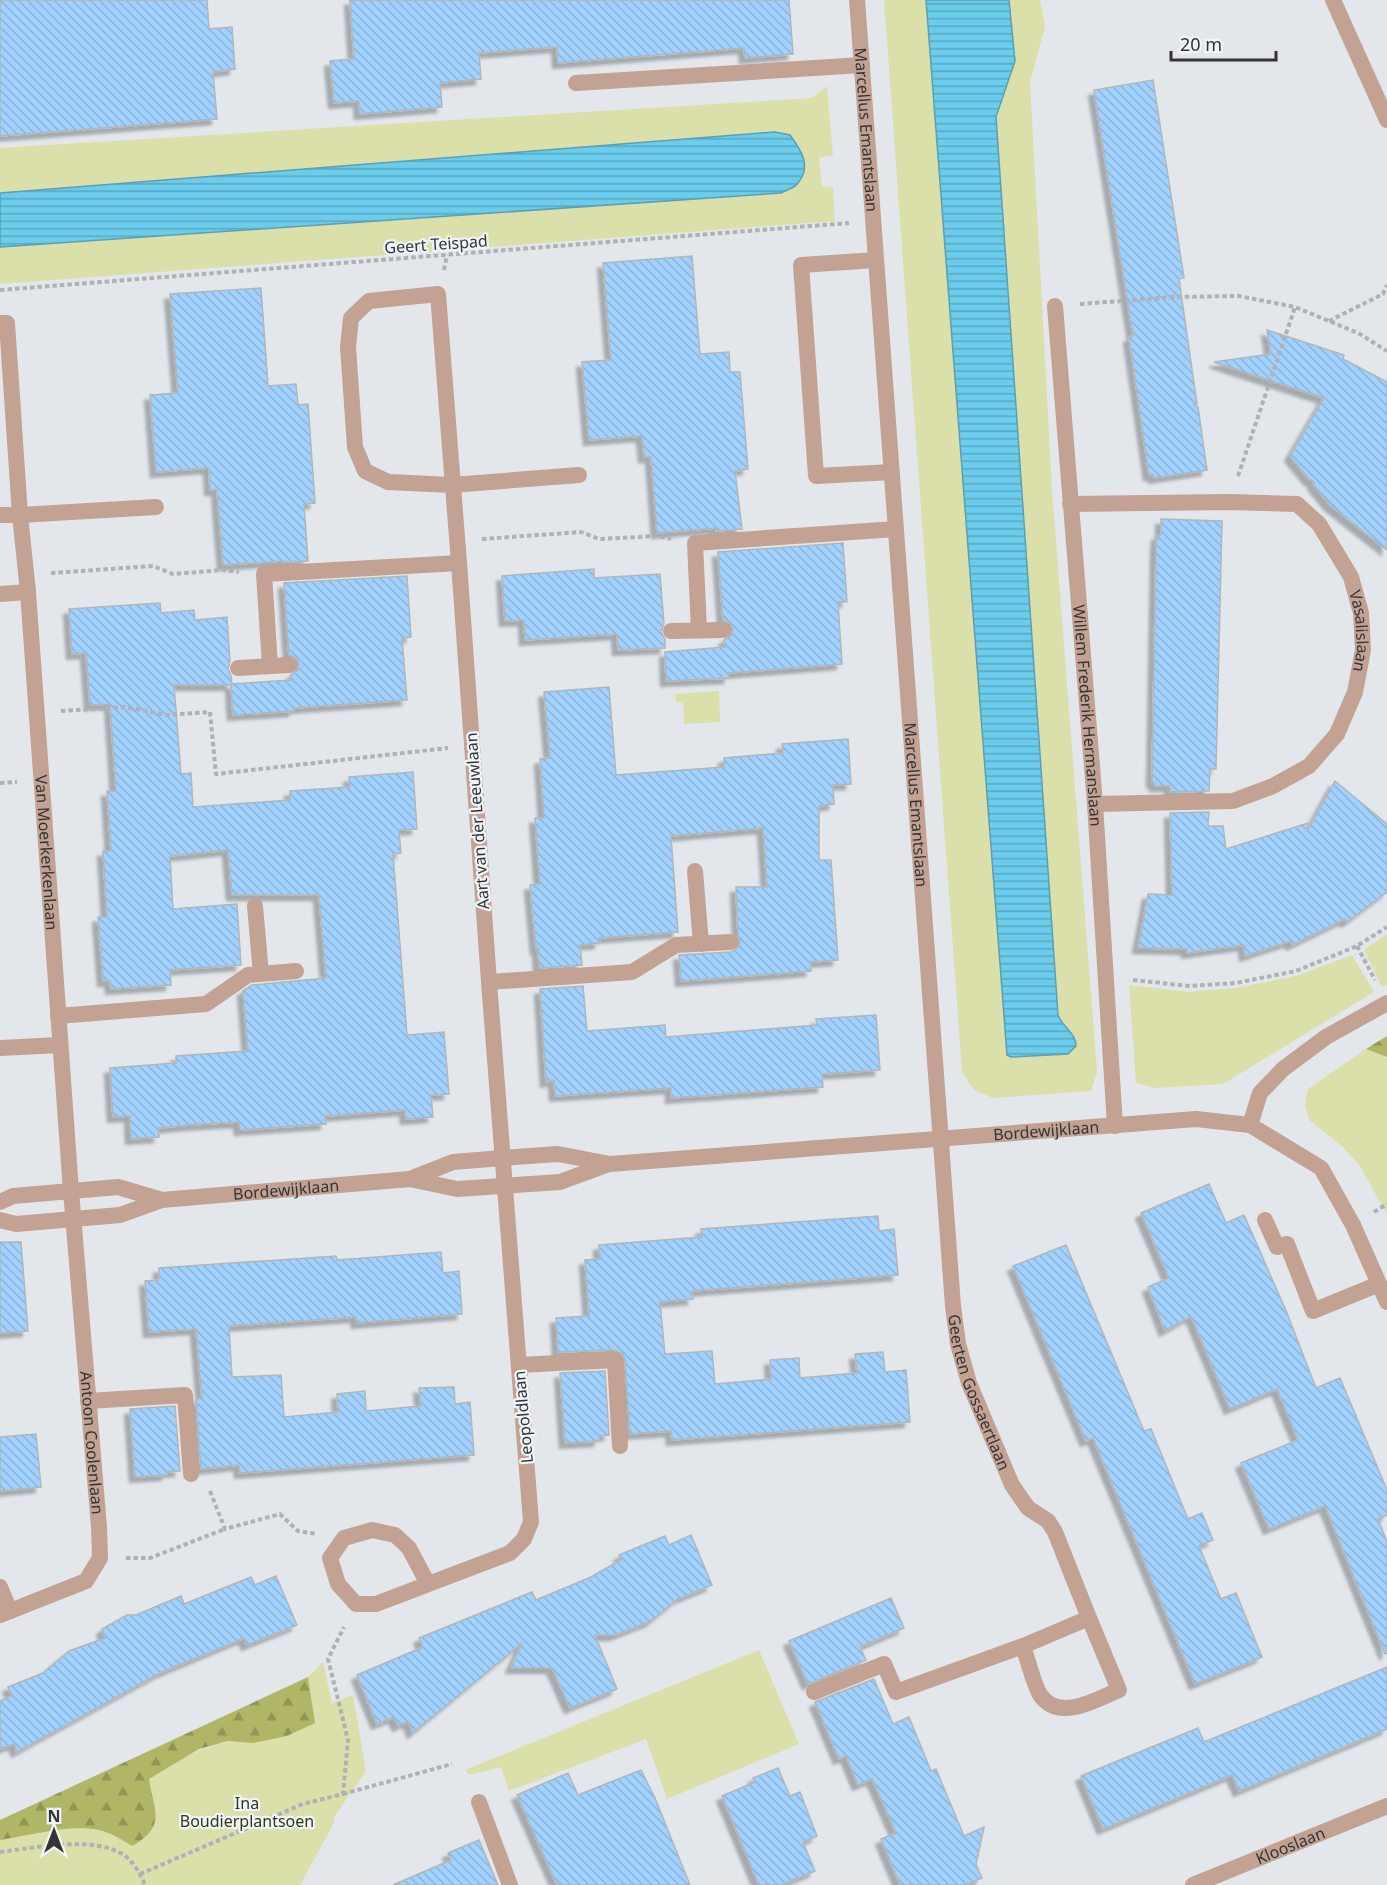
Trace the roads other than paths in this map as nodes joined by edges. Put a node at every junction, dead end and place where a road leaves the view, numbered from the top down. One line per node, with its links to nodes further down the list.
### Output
1 (857, 0): 3 (street, Marcellus Emantslaan)
2 (1334, 0): 5 (street)
3 (862, 65): 4 (street); 6 (street, Marcellus Emantslaan)
4 (576, 83)
5 (1387, 120)
6 (876, 260): 9 (street, Marcellus Emantslaan); 9 (street)
7 (1055, 306): 12 (street, Willem Frederik Hermanslaan)
8 (0, 323): 15 (street, Van Moerkerkenlaan)
9 (892, 472): 16 (street, Marcellus Emantslaan)
10 (579, 475): 11 (street)
11 (452, 485): 11 (street, Aart van der Leeuwlaan); 17 (street, Aart van der Leeuwlaan)
12 (1070, 504): 26 (street, Willem Frederik Hermanslaan); 26 (street, Vasalislaan)
13 (156, 507): 15 (street)
14 (0, 515): 15 (street)
15 (20, 515): 18 (street, Van Moerkerkenlaan)
16 (896, 529): 20 (street); 40 (street, Marcellus Emantslaan)
17 (459, 563): 24 (street); 33 (street, Aart van der Leeuwlaan)
18 (27, 583): 19 (street); 35 (street, Van Moerkerkenlaan)
19 (0, 594)
20 (699, 630): 21 (street); 22 (street)
21 (723, 630)
22 (671, 631)
23 (289, 665): 24 (street)
24 (270, 666): 25 (street)
25 (238, 668)
26 (1095, 804): 39 (street, Willem Frederik Hermanslaan)
27 (695, 871): 30 (street)
28 (255, 906): 32 (street)
29 (730, 942): 30 (street)
30 (701, 944): 33 (street)
31 (296, 971): 32 (street)
32 (261, 974): 35 (street)
33 (489, 982): 41 (street, Aart van der Leeuwlaan)
34 (1387, 1003): 38 (street)
35 (58, 1016): 36 (street, Van Moerkerkenlaan)
36 (60, 1045): 37 (street); 45 (street, Van Moerkerkenlaan)
37 (0, 1048)
38 (1250, 1125): 39 (street, Bordewijklaan); 51 (street, Bordewijklaan)
39 (1115, 1126): 40 (street, Bordewijklaan)
40 (941, 1138): 42 (street, Bordewijklaan); 60 (street, Geerten Gossaertlaan)
41 (502, 1158): 42 (street, Bordewijklaan); 43 (street, Bordewijklaan); 44 (street, Leopoldlaan)
42 (610, 1164): 44 (street, Bordewijklaan)
43 (410, 1179): 44 (street, Bordewijklaan); 46 (street, Bordewijklaan)
44 (504, 1186): 53 (street, Leopoldlaan)
45 (71, 1191): 46 (street, Bordewijklaan); 47 (street, Bordewijklaan); 49 (street, Antoon Coolenlaan)
46 (162, 1200): 49 (street, Bordewijklaan)
47 (0, 1202)
48 (0, 1220): 49 (street, Bordewijklaan)
49 (74, 1220): 54 (street, Antoon Coolenlaan)
50 (1265, 1220): 51 (street)
51 (1379, 1284): 52 (street, Bordewijklaan)
52 (1387, 1302)
53 (519, 1365): 55 (street); 57 (street, Leopoldlaan)
54 (88, 1401): 56 (street); 59 (street, Antoon Coolenlaan)
55 (620, 1446)
56 (191, 1474)
57 (428, 1584): 57 (street, Leopoldlaan)
58 (0, 1587): 59 (street)
59 (5, 1613)
60 (1089, 1618): 61 (street); 61 (street, Geerten Gossaertlaan)
61 (1023, 1646): 62 (street)
62 (814, 1692)
63 (479, 1802): 65 (street)
64 (1387, 1806): 66 (street, Klooslaan)
65 (510, 1885)
66 (1193, 1885)

